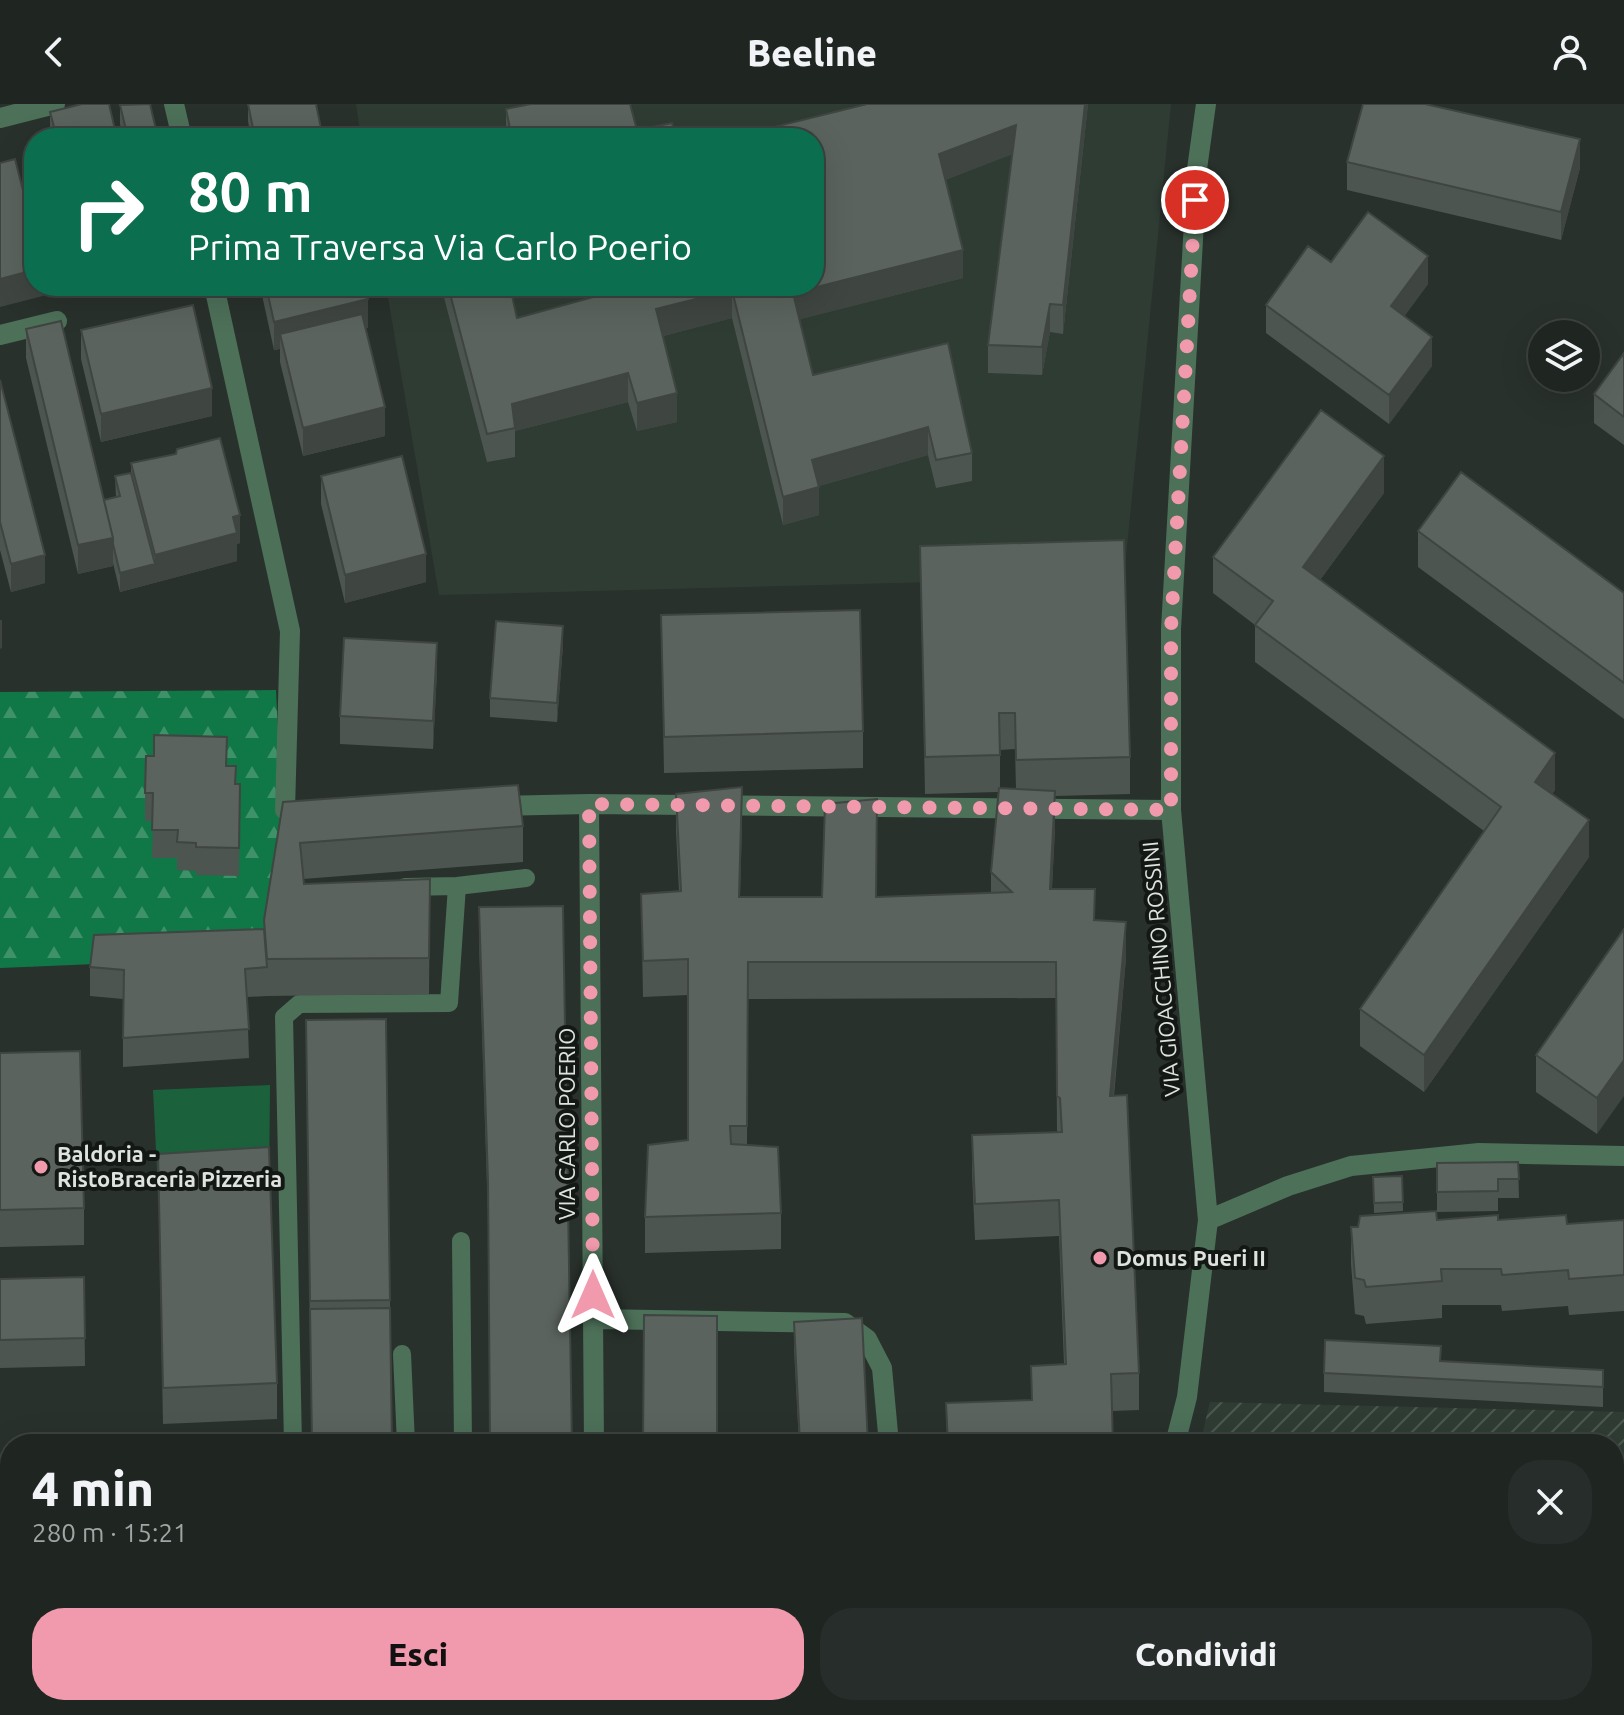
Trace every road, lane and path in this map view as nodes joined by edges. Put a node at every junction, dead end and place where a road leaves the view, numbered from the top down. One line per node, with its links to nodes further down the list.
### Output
1 (55, 104): 4 (street)
2 (174, 104): 5 (street)
3 (1206, 104): 12 (street, VIA GIOACCHINO ROSSINI)
4 (0, 118)
5 (180, 128)
6 (216, 296): 11 (street)
7 (57, 321): 8 (street)
8 (0, 335)
9 (589, 804): 10 (street); 12 (street); 19 (street, VIA CARLO POERIO)
10 (482, 806)
11 (330, 809)
12 (1171, 810): 17 (street, VIA GIOACCHINO ROSSINI)
13 (526, 878): 14 (lane)
14 (457, 886): 15 (lane); 21 (lane)
15 (382, 888)
16 (1624, 1156): 17 (street)
17 (1208, 1220): 26 (street, VIA GIOACCHINO ROSSINI)
18 (461, 1241): 23 (lane)
19 (593, 1319): 24 (street, VIA CARLO POERIO); 25 (street)
20 (402, 1354): 22 (lane)
21 (293, 1434)
22 (406, 1434)
23 (463, 1434)
24 (594, 1434)
25 (888, 1434)
26 (1178, 1434)

